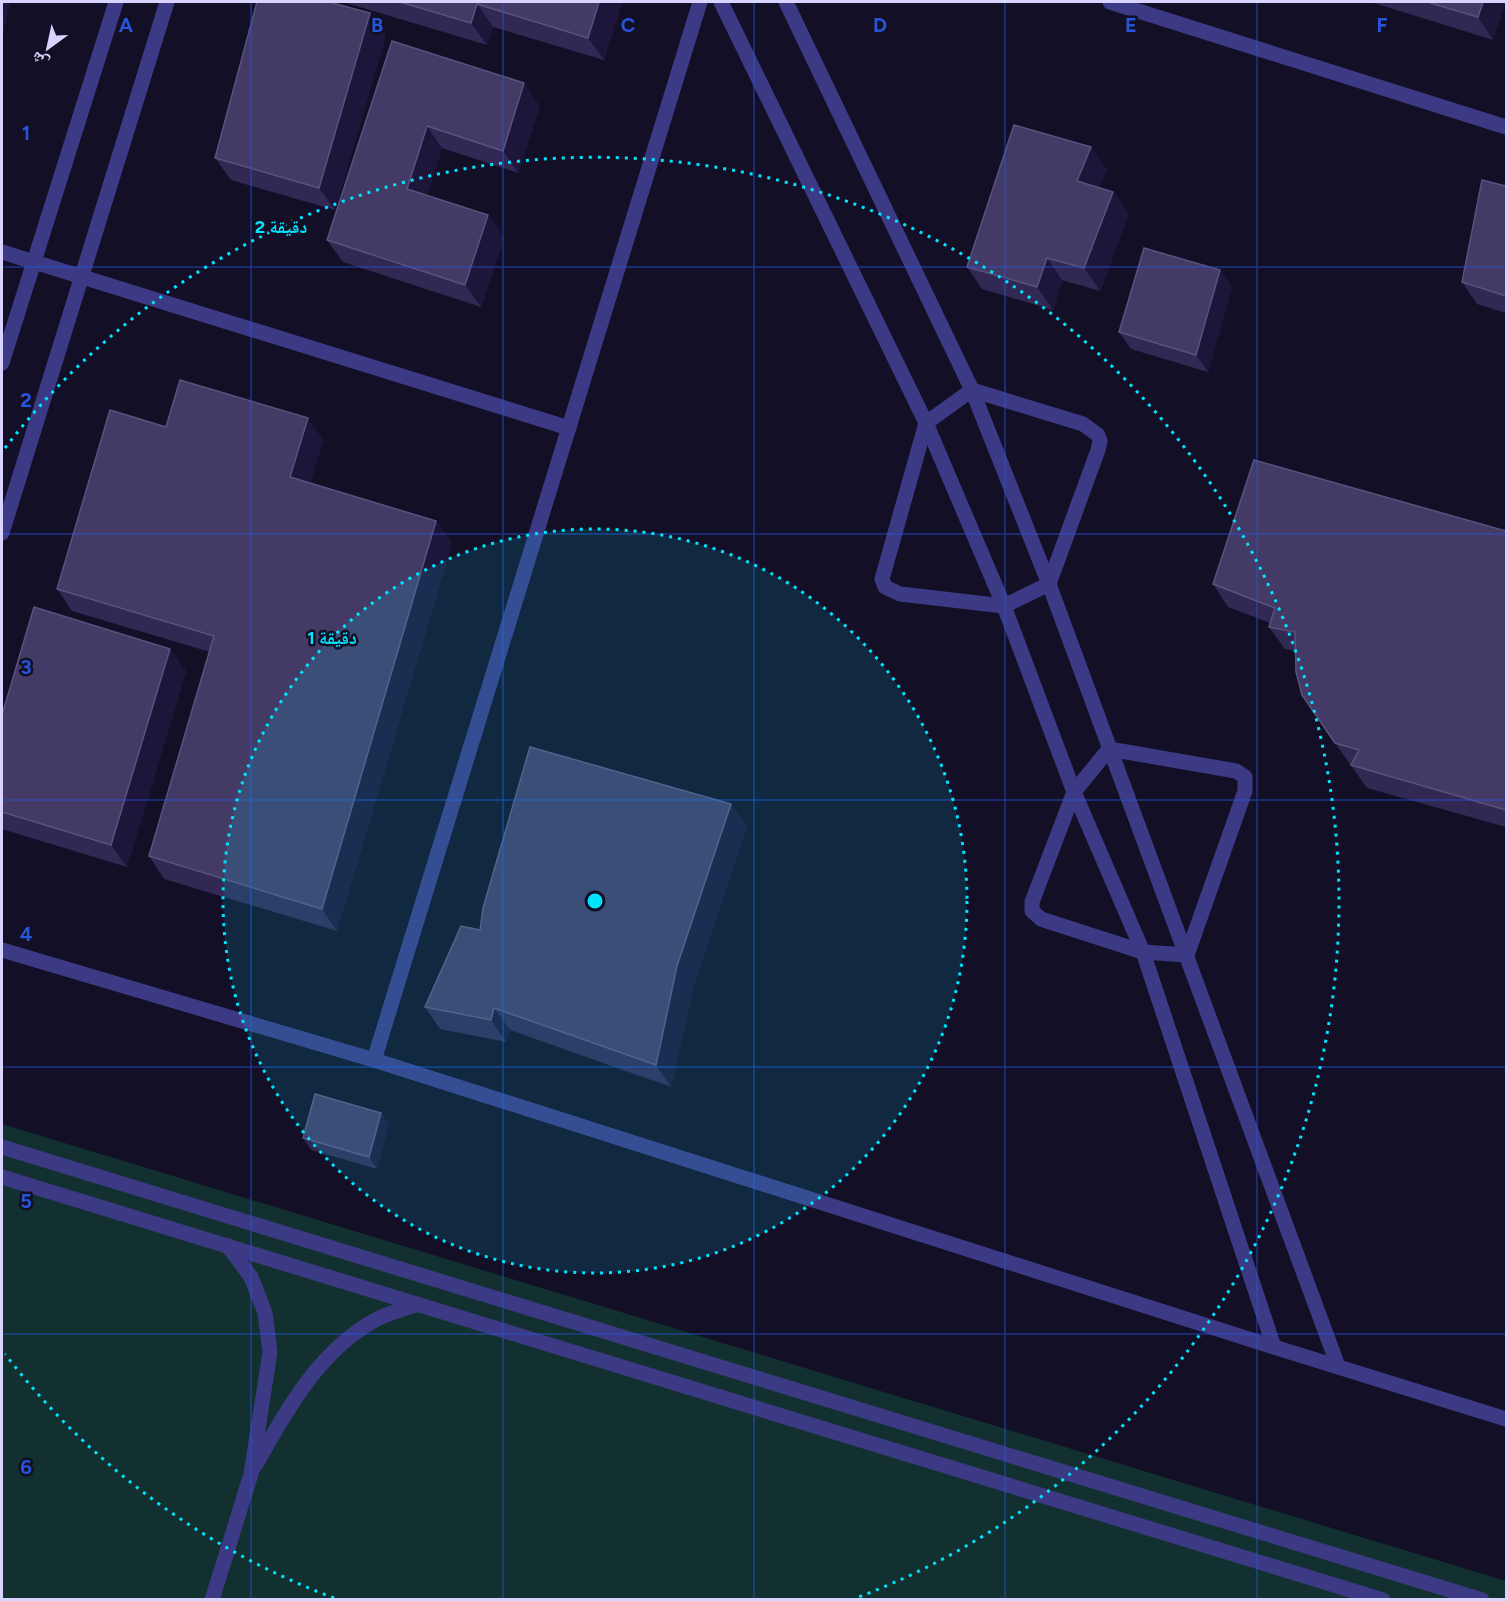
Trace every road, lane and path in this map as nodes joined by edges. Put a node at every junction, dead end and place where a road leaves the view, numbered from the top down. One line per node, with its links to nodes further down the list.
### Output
1 (116, 2): 10 (street)
2 (167, 2): 11 (street)
3 (700, 2): 15 (street)
4 (721, 2): 14 (street)
5 (786, 2): 13 (street)
6 (1110, 2): 7 (street)
7 (1131, 4): 8 (street)
8 (1506, 127)
9 (2, 252): 10 (street)
10 (33, 262): 11 (street); 12 (street)
11 (81, 276): 15 (street); 16 (street)
12 (2, 363)
13 (972, 390): 14 (street); 17 (street); 17 (street)
14 (926, 423): 18 (street); 18 (street)
15 (569, 428): 24 (street)
16 (2, 533)
17 (1049, 584): 18 (street); 19 (street)
18 (1004, 606): 20 (street)
19 (1109, 749): 20 (street); 23 (street); 23 (street)
20 (1074, 792): 22 (street); 22 (street)
21 (2, 950): 24 (street)
22 (1143, 952): 23 (street); 29 (street)
23 (1187, 955): 30 (street)
24 (374, 1060): 29 (street)
25 (2, 1147): 35 (street)
26 (2, 1177): 27 (street)
27 (228, 1246): 28 (street); 32 (street)
28 (417, 1305): 32 (street); 34 (street)
29 (1274, 1347): 30 (street)
30 (1338, 1366): 31 (street)
31 (1506, 1417)
32 (251, 1474): 33 (street)
33 (212, 1599)
34 (1383, 1599)
35 (1482, 1599)

